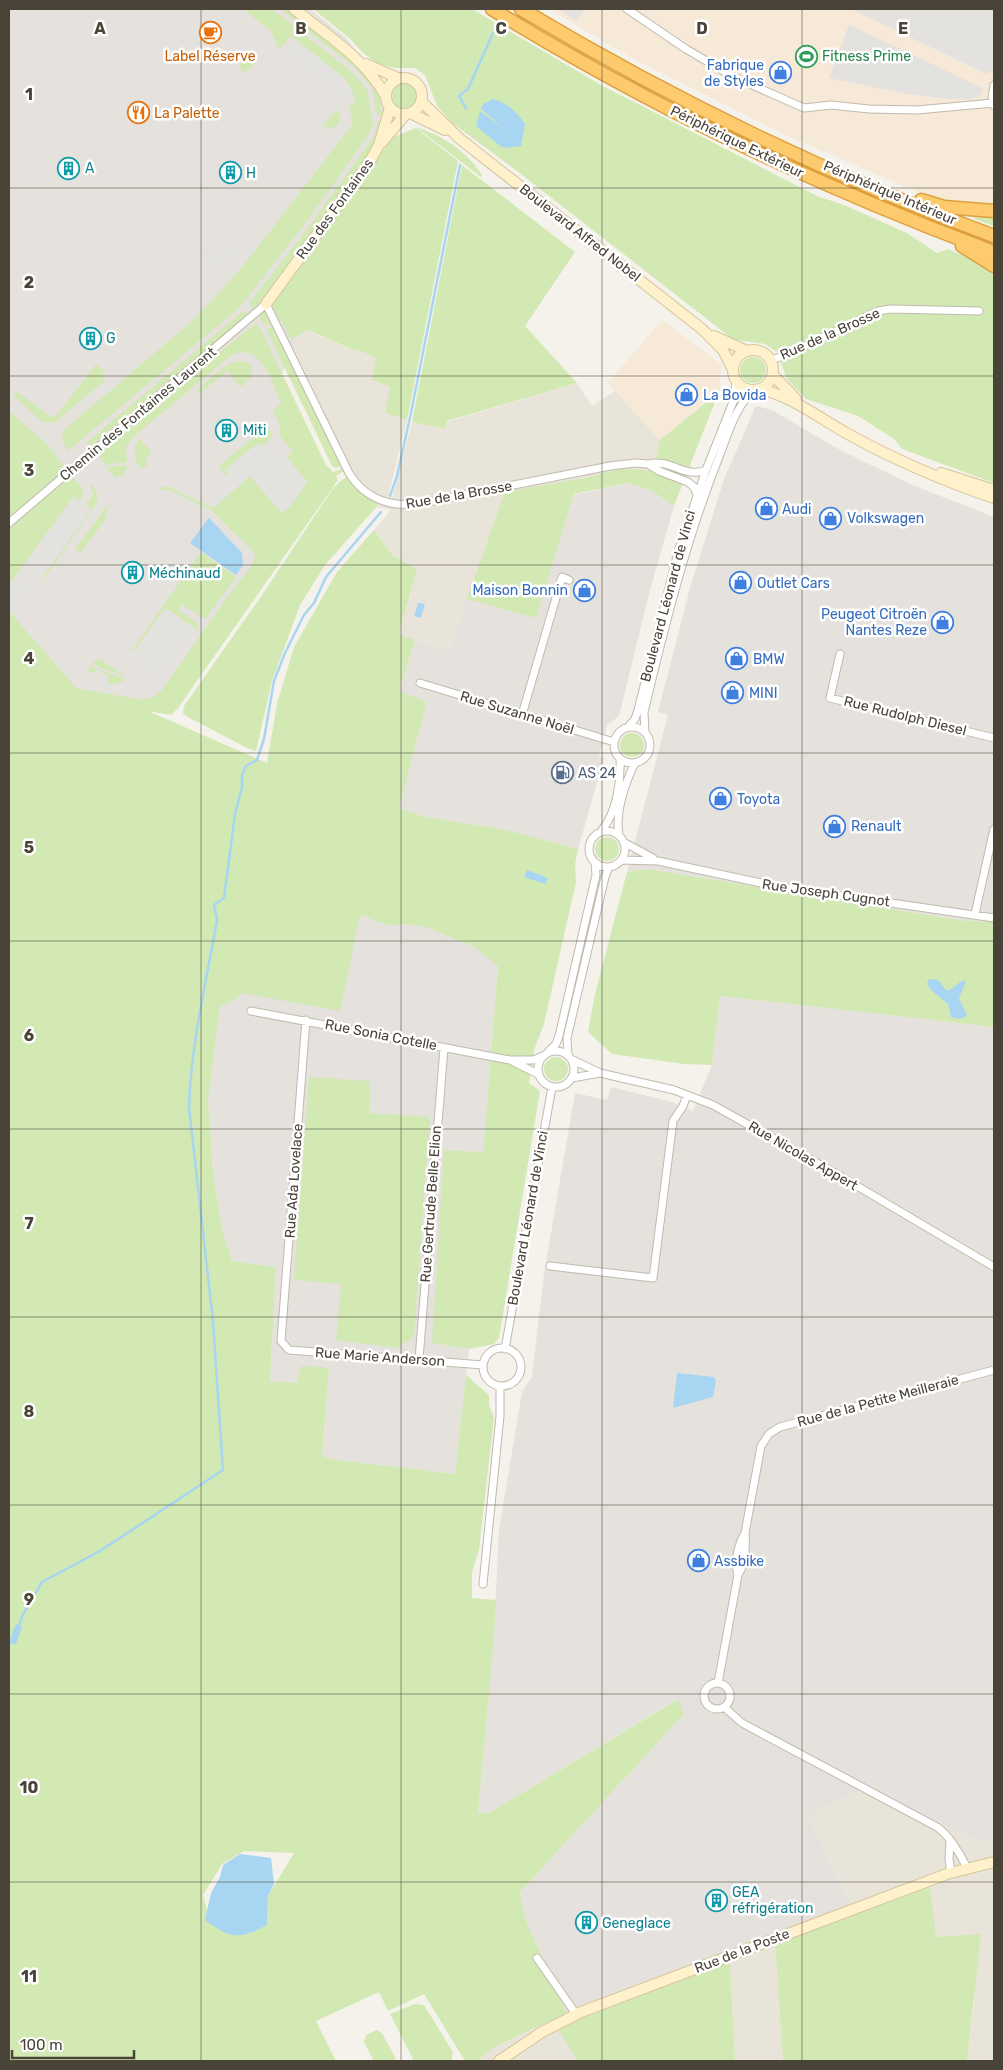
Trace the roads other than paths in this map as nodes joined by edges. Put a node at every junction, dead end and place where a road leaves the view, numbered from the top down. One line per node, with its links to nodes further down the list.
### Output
1 (294, 9): 5 (main road)
2 (492, 9): 18 (highway, Périphérique Extérieur)
3 (521, 9): 15 (highway, Périphérique Intérieur)
4 (627, 9): 10 (street)
5 (357, 58): 6 (main road); 8 (main road)
6 (398, 78): 8 (main road); 9 (main road)
7 (994, 85): 10 (street)
8 (385, 95): 11 (main road)
9 (421, 101): 12 (main road); 13 (main road, Boulevard Alfred Nobel)
10 (993, 105)
11 (390, 108): 12 (main road); 14 (main road, Rue des Fontaines)
12 (408, 113): 13 (main road); 14 (main road)
13 (460, 139): 23 (main road, Boulevard Alfred Nobel)
14 (379, 145): 21 (main road, Rue des Fontaines)
15 (869, 185): 16 (highway); 17 (highway, Périphérique Intérieur)
16 (994, 211)
17 (994, 236)
18 (956, 238): 19 (highway, Périphérique Extérieur); 20 (highway)
19 (994, 252)
20 (994, 266)
21 (266, 304): 31 (street, Rue de la Brosse); 38 (street, Chemin des Fontaines Laurent)
22 (979, 311): 25 (street, Rue de la Brosse)
23 (702, 329): 24 (main road); 26 (main road, Boulevard Alfred Nobel)
24 (747, 351): 25 (main road); 26 (main road)
25 (770, 360): 27 (main road)
26 (734, 375): 28 (main road); 32 (street, Boulevard Léonard de Vinci)
27 (773, 375): 28 (main road); 29 (main road)
28 (757, 390): 29 (main road); 44 (street, Boulevard Léonard de Vinci)
29 (806, 408): 30 (main road)
30 (899, 460): 33 (main road); 37 (main road)
31 (648, 464): 32 (street, Rue de la Brosse); 35 (street, Rue de la Brosse)
32 (706, 470): 35 (street, Boulevard Léonard de Vinci)
33 (935, 471): 34 (main road); 36 (main road)
34 (994, 490)
35 (697, 494): 43 (street, Boulevard Léonard de Vinci)
36 (994, 494)
37 (994, 498)
38 (9, 523)
39 (569, 580): 42 (street)
40 (840, 654): 45 (street, Rue Rudolph Diesel)
41 (420, 683): 42 (street, Rue Suzanne Noël)
42 (522, 715): 46 (street, Rue Suzanne Noël)
43 (628, 727): 44 (street); 46 (street)
44 (645, 732): 48 (street)
45 (994, 738)
46 (614, 742): 47 (street)
47 (620, 759): 48 (street); 50 (street)
48 (635, 763): 51 (street)
49 (994, 829): 57 (street)
50 (602, 830): 51 (street); 55 (street)
51 (619, 834): 52 (street)
52 (625, 843): 53 (street); 54 (street, Rue Joseph Cugnot)
53 (622, 860): 54 (street, Rue Joseph Cugnot); 56 (street)
54 (658, 861): 57 (street, Rue Joseph Cugnot)
55 (595, 863): 56 (street); 62 (street)
56 (610, 867): 63 (street)
57 (975, 914): 58 (street, Rue Joseph Cugnot)
58 (994, 918)
59 (251, 1011): 60 (street, Rue Sonia Cotelle)
60 (306, 1020): 61 (street, Rue Sonia Cotelle); 72 (street, Rue Ada Lovelace)
61 (444, 1048): 64 (street, Rue Sonia Cotelle); 74 (street, Rue Gertrude Belle Elion)
62 (545, 1054): 63 (street); 64 (street); 66 (street)
63 (570, 1058): 65 (street); 67 (street)
64 (510, 1060): 66 (street)
65 (600, 1073): 67 (street); 69 (street, Rue Nicolas Appert)
66 (538, 1074): 68 (street)
67 (572, 1078): 68 (street)
68 (552, 1087): 73 (street, Boulevard Léonard de Vinci)
69 (687, 1095): 70 (street); 71 (street, Rue Nicolas Appert)
70 (550, 1266)
71 (994, 1268)
72 (281, 1341): 74 (street, Rue Marie Anderson)
73 (505, 1349): 75 (street); 77 (street)
74 (420, 1359): 75 (street, Rue Marie Anderson)
75 (484, 1365): 77 (street)
76 (994, 1370): 79 (street, Rue de la Petite Meilleraie)
77 (500, 1386): 78 (street)
78 (483, 1584)
79 (718, 1683): 80 (street); 80 (street)
80 (724, 1707): 81 (street)
81 (950, 1842): 83 (street); 84 (street)
82 (994, 1862): 83 (main road, Rue de la Poste)
83 (967, 1868): 84 (main road, Rue de la Poste)
84 (951, 1873): 86 (main road, Rue de la Poste)
85 (537, 1958): 86 (street)
86 (576, 2014): 87 (main road, Rue de la Poste)
87 (499, 2061)

